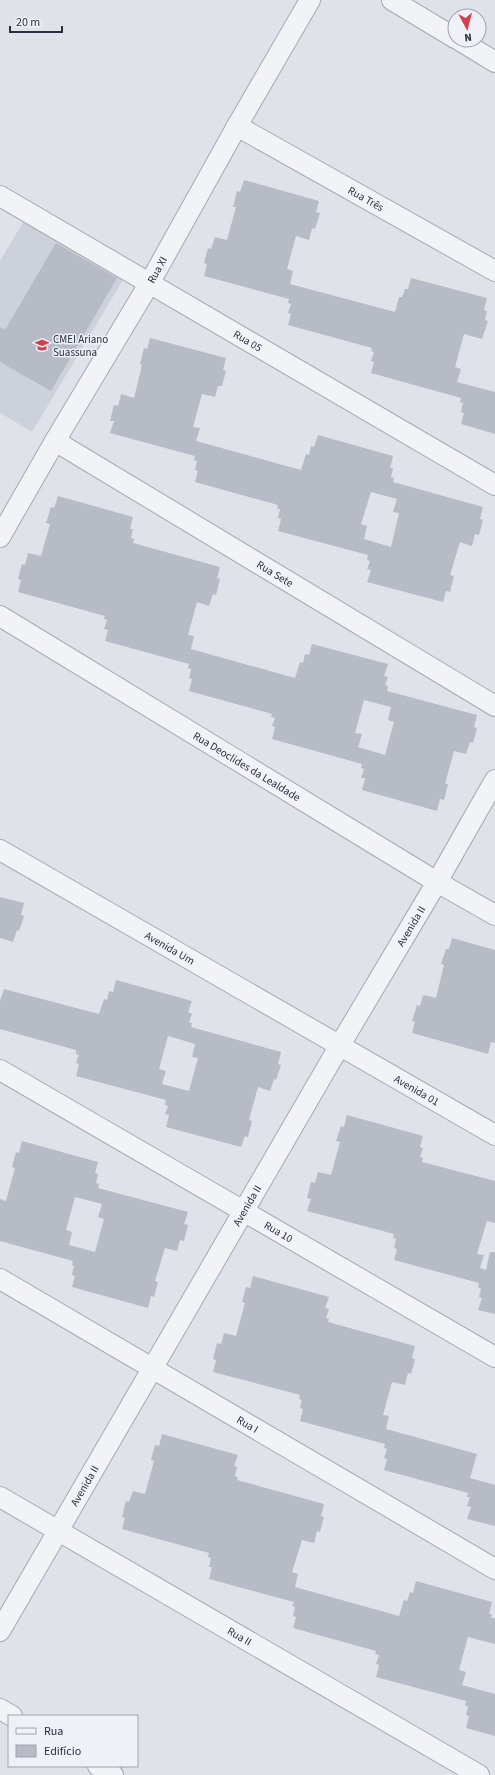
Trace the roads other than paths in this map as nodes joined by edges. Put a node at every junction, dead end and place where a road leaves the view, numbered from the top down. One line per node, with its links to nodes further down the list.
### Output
1 (310, 0): 6 (street, Rua XI)
2 (392, 0): 3 (street)
3 (447, 33)
4 (472, 48): 5 (street)
5 (495, 62)
6 (237, 126): 8 (street, Rua Três); 9 (street, Rua XI)
7 (0, 196): 9 (street, Rua 05)
8 (495, 271)
9 (150, 284): 10 (street, Rua XI); 11 (street, Rua 05)
10 (55, 441): 12 (street, Rua XI); 14 (street, Rua Sete)
11 (495, 485)
12 (0, 537)
13 (0, 616): 17 (street, Rua Deoclides da Lealdade)
14 (495, 706)
15 (495, 780): 17 (street, Avenida II)
16 (0, 850): 19 (street, Avenida Um)
17 (437, 882): 18 (street, Rua Deoclides da Lealdade); 19 (street, Avenida II)
18 (495, 915)
19 (340, 1045): 21 (street, Avenida 01); 22 (street, Avenida II)
20 (0, 1070): 22 (street, Rua 10)
21 (495, 1135)
22 (244, 1212): 24 (street, Rua 10); 25 (street, Avenida II)
23 (0, 1279): 25 (street, Rua I)
24 (495, 1357)
25 (152, 1368): 27 (street, Avenida II); 28 (street, Rua I)
26 (0, 1497): 27 (street, Rua II)
27 (58, 1530): 29 (street, Avenida II); 34 (street, Rua II)
28 (495, 1569)
29 (0, 1631)
30 (0, 1709): 31 (street)
31 (10, 1715)
32 (100, 1767): 33 (street)
33 (113, 1775)
34 (479, 1775)

